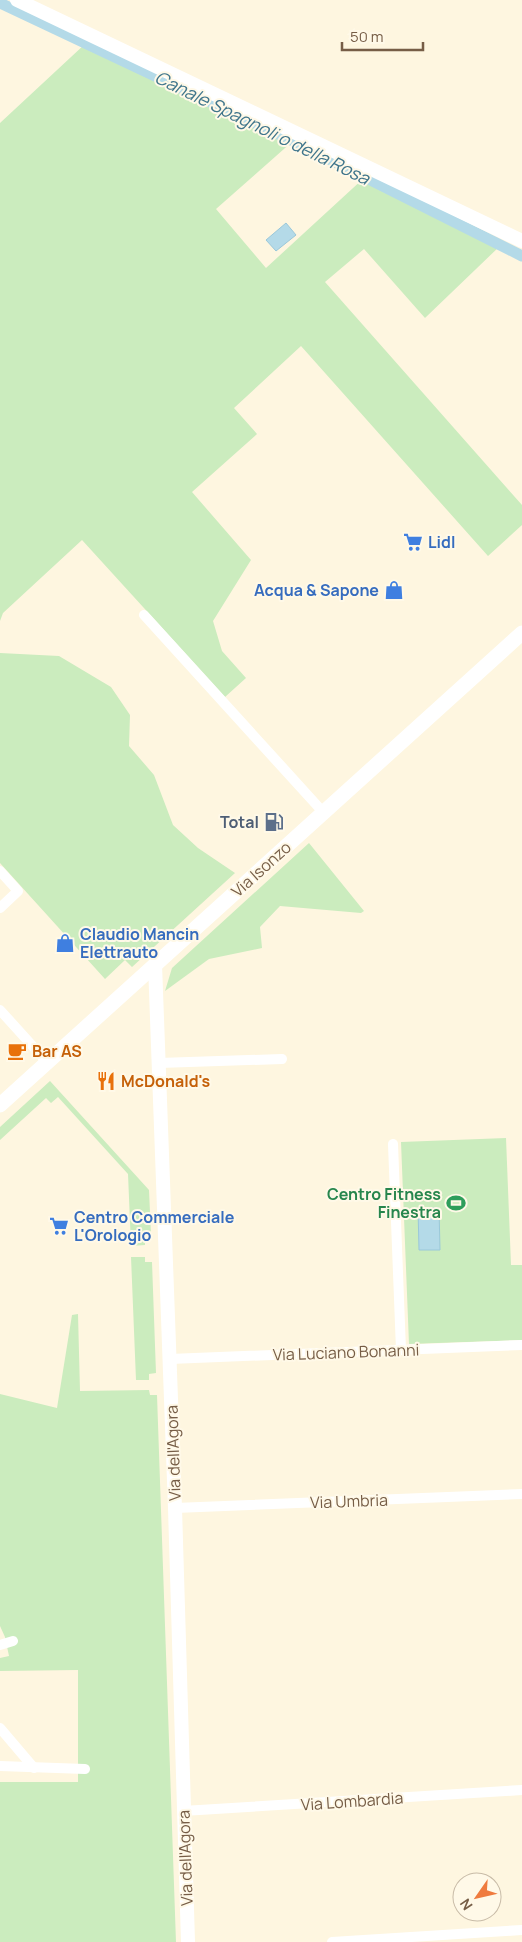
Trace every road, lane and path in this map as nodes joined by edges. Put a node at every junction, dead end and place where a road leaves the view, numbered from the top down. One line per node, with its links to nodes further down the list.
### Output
1 (17, 0): 2 (street)
2 (522, 241)
3 (144, 615): 5 (street)
4 (522, 633): 5 (main road, Via Isonzo)
5 (323, 812): 8 (main road, Via Isonzo)
6 (0, 872): 7 (street)
7 (0, 908)
8 (155, 964): 11 (main road, Via Isonzo); 12 (street, Via dell'Agora)
9 (0, 1010): 11 (street)
10 (282, 1059): 12 (street)
11 (47, 1062): 13 (main road, Via Isonzo)
12 (159, 1063): 17 (street, Via dell'Agora)
13 (0, 1105)
14 (393, 1144): 16 (street)
15 (522, 1345): 16 (street, Via Luciano Bonanni)
16 (401, 1350): 17 (street, Via Luciano Bonanni)
17 (170, 1359): 19 (street, Via dell'Agora)
18 (522, 1494): 19 (street, Via Umbria)
19 (176, 1508): 27 (street, Via dell'Agora)
20 (13, 1641): 21 (street)
21 (0, 1645)
22 (0, 1728): 24 (street)
23 (0, 1766): 24 (street)
24 (34, 1768): 25 (street)
25 (85, 1769)
26 (522, 1790): 27 (street, Via Lombardia)
27 (183, 1811): 30 (street, Via dell'Agora)
28 (522, 1930): 29 (street)
29 (436, 1938): 31 (street)
30 (188, 1942)
31 (332, 1942)

